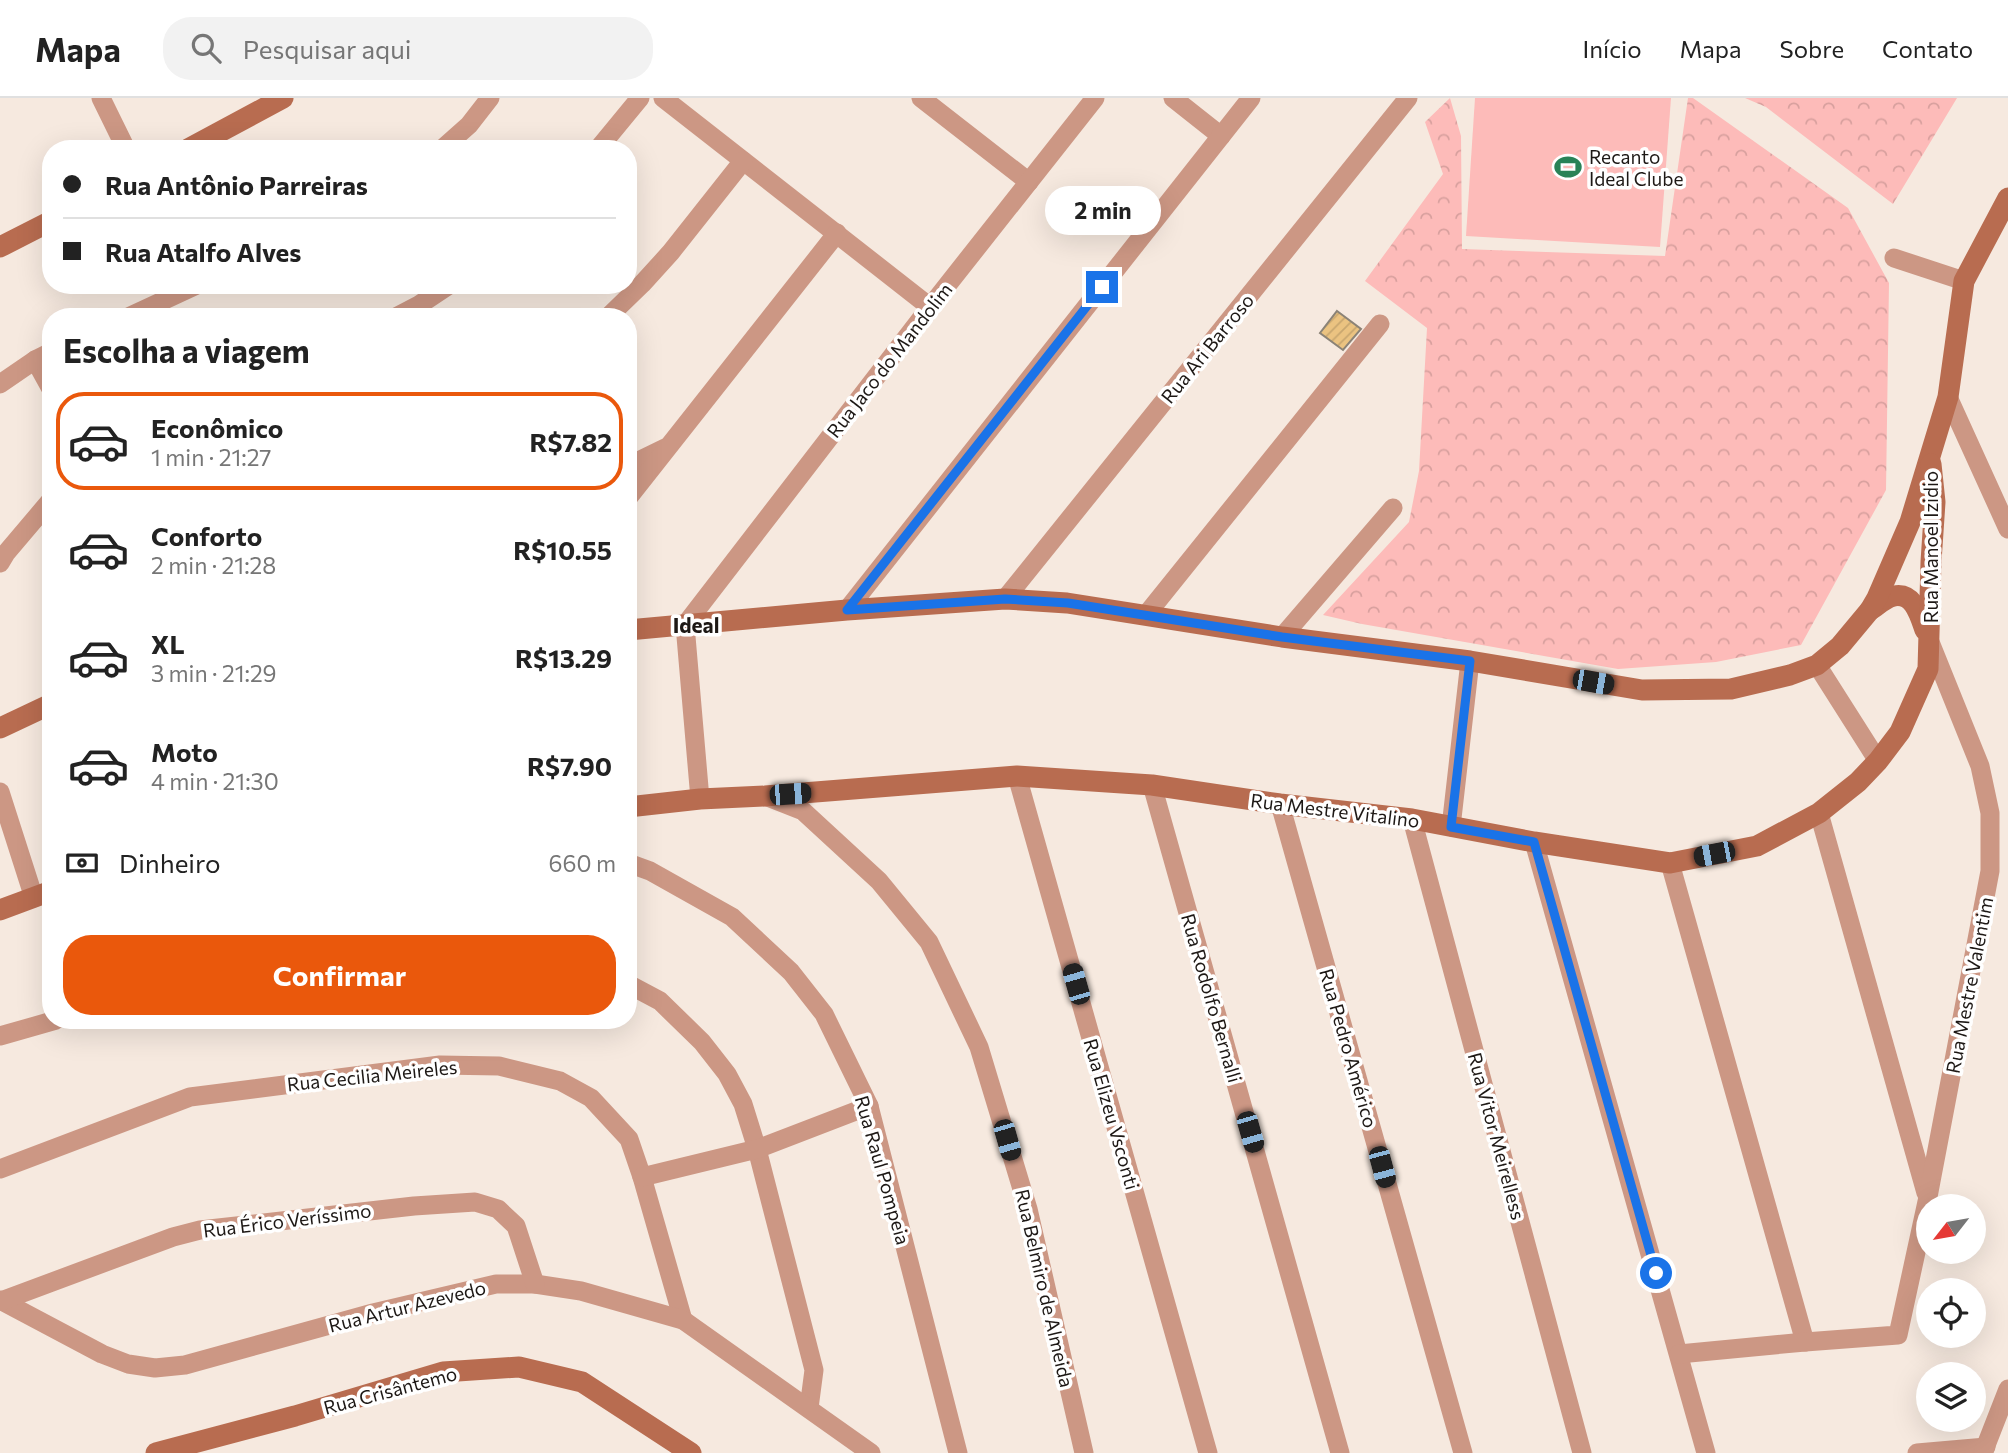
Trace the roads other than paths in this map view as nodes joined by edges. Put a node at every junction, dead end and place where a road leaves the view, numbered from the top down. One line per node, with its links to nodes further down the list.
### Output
1 (101, 98): 12 (street)
2 (283, 98): 13 (street)
3 (490, 98): 14 (street)
4 (640, 98): 15 (street)
5 (663, 98): 16 (street)
6 (922, 98): 17 (street)
7 (1095, 98): 17 (street, Rua Jaco do Mandolim)
8 (1173, 98): 11 (street)
9 (1251, 98): 11 (street)
10 (1408, 98): 46 (street, Rua Ari Barroso)
11 (1221, 136): 47 (street)
12 (122, 140)
13 (205, 140)
14 (452, 140)
15 (605, 140)
16 (743, 160): 20 (street); 24 (street)
17 (1029, 182): 28 (street, Rua Jaco do Mandolim)
18 (2008, 198): 23 (street, Rua Manoel Izidio)
19 (42, 226): 21 (street)
20 (837, 233): 28 (street); 36 (street)
21 (0, 247)
22 (1894, 258): 23 (street)
23 (1964, 281): 35 (street, Rua Manoel Izidio)
24 (637, 289)
25 (177, 294): 29 (street)
26 (436, 294): 30 (street)
27 (632, 294): 31 (street)
28 (930, 307): 50 (street, Rua Jaco do Mandolim)
29 (147, 308)
30 (413, 308)
31 (617, 308)
32 (1380, 324): 49 (street)
33 (42, 357): 34 (street)
34 (0, 384)
35 (1948, 397): 37 (street, Rua Manoel Izidio); 42 (street)
36 (670, 445): 38 (street); 39 (street)
37 (1930, 452): 43 (street, Rua Manoel Izidio); 44 (street, Rua Manoel Izidio)
38 (637, 462)
39 (637, 487)
40 (1393, 508): 52 (street)
41 (42, 510): 45 (street)
42 (2008, 529)
43 (1895, 554): 44 (street); 48 (street, Rua Manoel Izidio)
44 (1931, 562): 53 (street, Rua Manoel Izidio)
45 (0, 563)
46 (1005, 599): 47 (street, Rua Manoel Izidio); 49 (street, Rua Manoel Izidio)
47 (847, 610): 50 (street, Rua Manoel Izidio)
48 (1870, 610): 53 (street); 55 (street, Rua Manoel Izidio)
49 (1146, 615): 52 (street, Rua Manoel Izidio)
50 (685, 625): 51 (street, Rua Manoel Izidio); 63 (street)
51 (637, 629)
52 (1282, 637): 54 (street, Rua Manoel Izidio)
53 (1930, 642): 58 (street, Rua Mestre Vitalino); 82 (street, Rua Mestre Valentim)
54 (1470, 661): 55 (street, Rua Manoel Izidio); 68 (street)
55 (1817, 665): 58 (street)
56 (42, 708): 57 (street)
57 (0, 728)
58 (1878, 761): 66 (street, Rua Mestre Vitalino)
59 (1017, 776): 60 (street, Rua Mestre Vitalino); 62 (street, Rua Mestre Vitalino); 98 (street, Rua Elizeu Vsconti)
60 (1152, 785): 64 (street, Rua Mestre Vitalino); 99 (street, Rua Rodolfo Bernalli)
61 (0, 792): 72 (street)
62 (765, 796): 63 (street, Rua Mestre Vitalino); 97 (street, Rua Belmiro de Almeida)
63 (700, 799): 65 (street, Rua Mestre Vitalino)
64 (1280, 804): 67 (street, Rua Mestre Vitalino); 100 (street, Rua Pedro Américo)
65 (637, 806)
66 (1819, 813): 70 (street, Rua Mestre Vitalino); 81 (street)
67 (1412, 819): 68 (street, Rua Mestre Vitalino); 101 (street, Rua Vitor Meirelless)
68 (1451, 827): 69 (street, Rua Mestre Vitalino)
69 (1534, 842): 70 (street, Rua Mestre Vitalino); 88 (street)
70 (1670, 863): 87 (street)
71 (637, 866): 77 (street, Rua Raul Pompeia)
72 (42, 894): 73 (street)
73 (0, 910)
74 (637, 989): 78 (street)
75 (42, 1024): 76 (street)
76 (0, 1036)
77 (869, 1106): 78 (street); 96 (street, Rua Raul Pompeia)
78 (757, 1149): 80 (street); 90 (street)
79 (0, 1169): 80 (street, Rua Cecilia Meireles)
80 (642, 1177): 86 (street, Rua Cecilia Meireles)
81 (1927, 1194)
82 (1929, 1194)
83 (1916, 1252): 87 (street, Rua Mestre Valentim)
84 (535, 1284): 85 (street, Rua Artur Azevedo); 85 (street, Rua Érico Veríssimo); 86 (street, Rua Artur Azevedo)
85 (0, 1301)
86 (683, 1320): 90 (street, Rua Artur Azevedo)
87 (1805, 1342): 88 (street)
88 (1679, 1354): 102 (street)
89 (2008, 1389): 92 (street)
90 (809, 1408): 95 (street, Rua Artur Azevedo)
91 (668, 1447): 93 (street, Rua Crisântemo); 94 (street, Rua Crisântemo)
92 (1984, 1450): 103 (street)
93 (156, 1453)
94 (691, 1453)
95 (872, 1453)
96 (958, 1453)
97 (1084, 1453)
98 (1208, 1453)
99 (1340, 1453)
100 (1463, 1453)
101 (1582, 1453)
102 (1706, 1453)
103 (1917, 1453)

